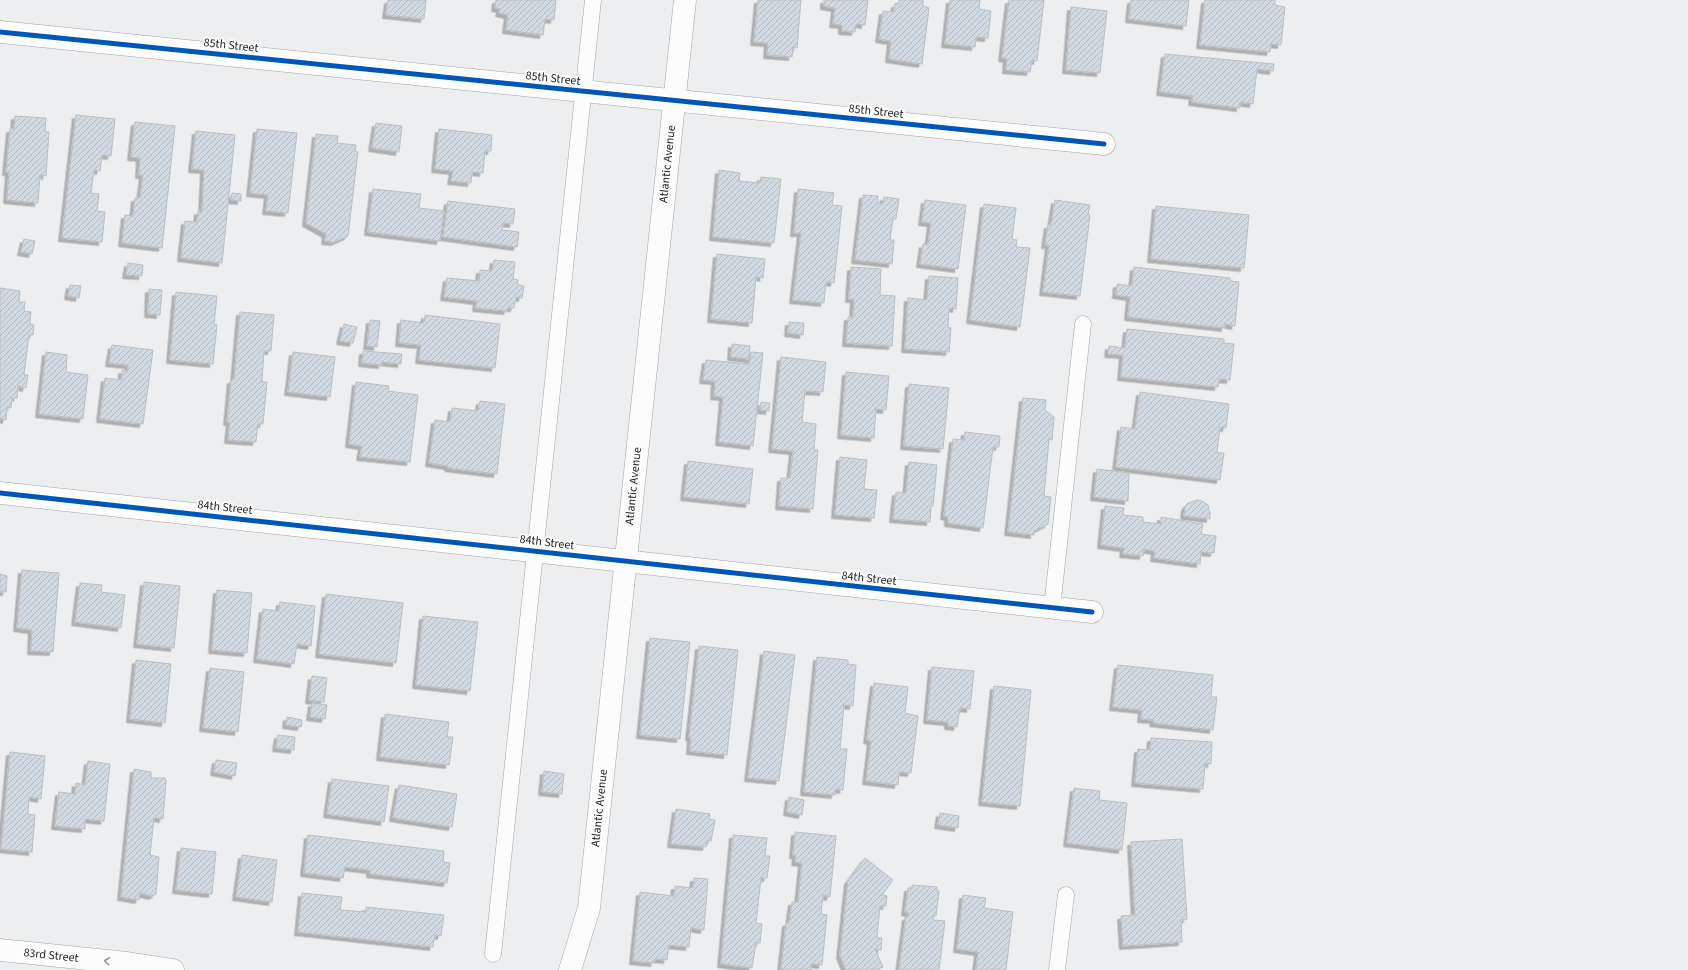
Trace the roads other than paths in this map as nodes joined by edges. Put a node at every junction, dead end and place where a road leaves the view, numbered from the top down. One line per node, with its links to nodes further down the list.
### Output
1 (593, 0): 4 (lane)
2 (685, 0): 5 (main road, Atlantic Avenue)
3 (0, 32): 4 (main road, 85th Street)
4 (583, 91): 5 (main road, 85th Street); 9 (lane)
5 (674, 100): 6 (main road, 85th Street); 10 (main road, Atlantic Avenue)
6 (1104, 144)
7 (1083, 324): 11 (lane)
8 (0, 493): 9 (main road, 84th Street)
9 (535, 550): 10 (main road, 84th Street); 15 (lane)
10 (625, 562): 11 (main road, 84th Street); 17 (main road, Atlantic Avenue)
11 (1052, 608): 12 (main road, 84th Street)
12 (1092, 612)
13 (1066, 895): 18 (lane)
14 (0, 950): 16 (main road, 83rd Street, one-way to 14)
15 (493, 954)
16 (173, 970)
17 (570, 970)
18 (1057, 970)

